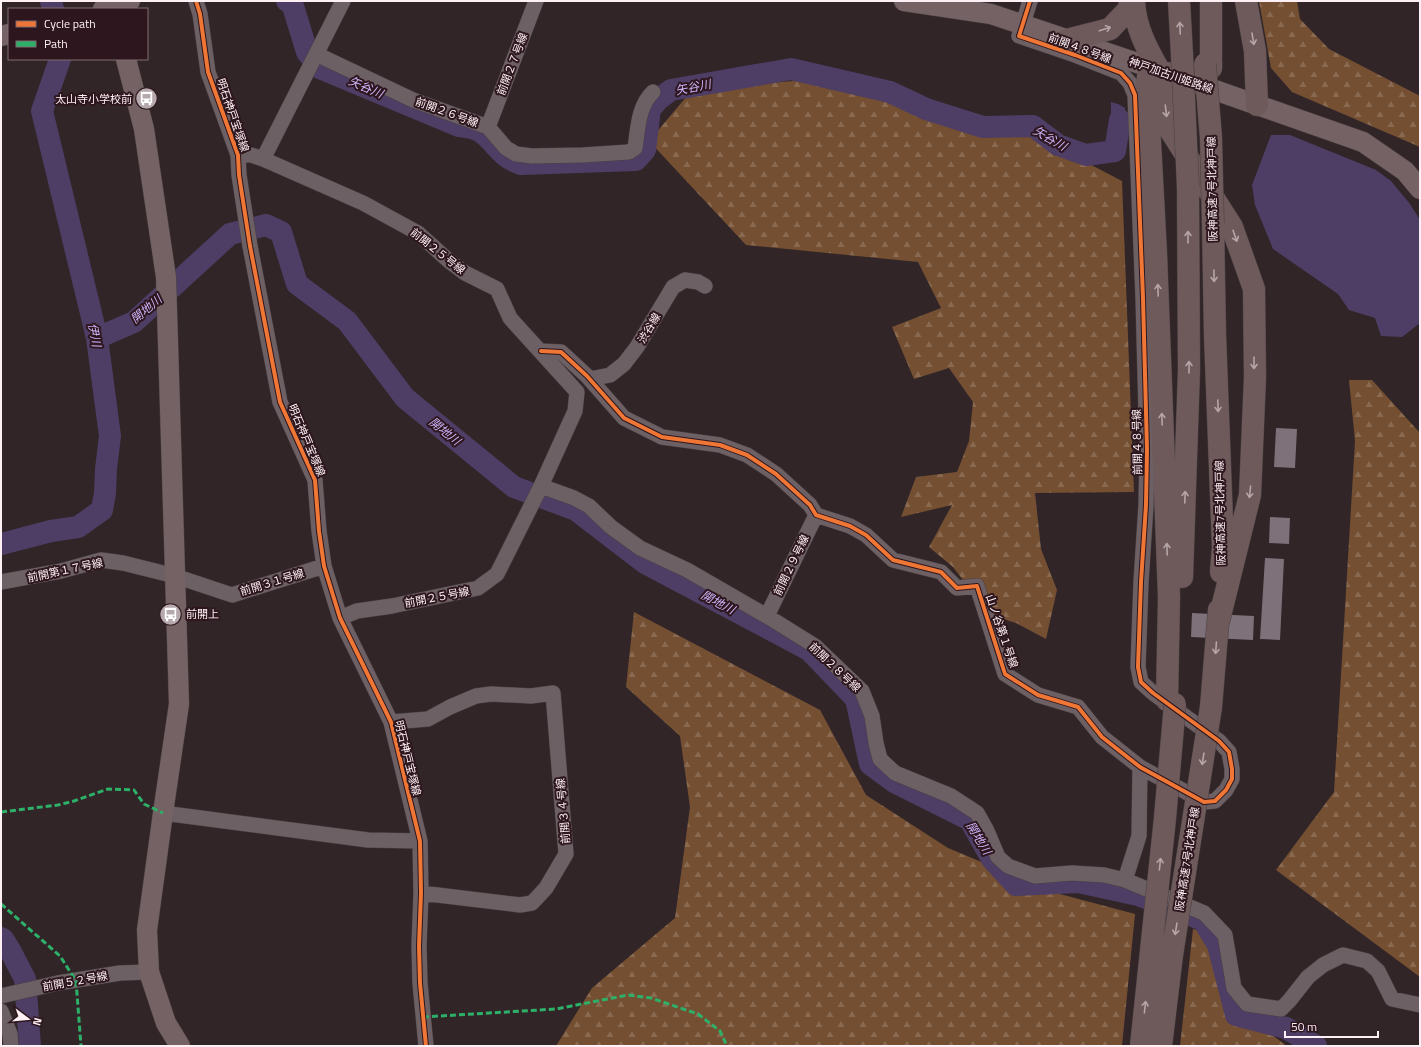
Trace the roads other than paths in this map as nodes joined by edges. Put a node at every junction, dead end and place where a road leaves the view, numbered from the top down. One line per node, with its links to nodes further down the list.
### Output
1 (196, 1): 21 (street, 明石神戸宝塚線)
2 (343, 1): 14 (street)
3 (536, 1): 20 (street, 前開２７号線)
4 (904, 1): 12 (main road, 神戸加古川姫路線)
5 (1030, 1): 12 (street)
6 (1130, 1): 13 (highway, one-way to 6)
7 (1134, 1): 17 (highway)
8 (1179, 1): 35 (highway, one-way to 8, bridge)
9 (1201, 1): 16 (highway, 阪神高速7号北神戸線)
10 (1211, 1): 16 (highway)
11 (1246, 1): 19 (highway, one-way to 19)
12 (1022, 25): 13 (main road, 神戸加古川姫路線); 37 (street, 前開４８号線)
13 (1067, 40): 17 (main road, 神戸加古川姫路線)
14 (314, 58): 20 (street, 前開２６号線); 22 (street)
15 (126, 60): 30 (main road)
16 (1208, 66): 34 (highway, 阪神高速7号北神戸線, one-way to 34, bridge)
17 (1158, 70): 19 (main road, 神戸加古川姫路線); 34 (highway, one-way to 34); 35 (highway, one-way to 17)
18 (653, 92): 20 (street, 前開２６号線)
19 (1257, 105): 23 (main road, 神戸加古川姫路線)
20 (488, 127)
21 (238, 155): 22 (street, 前開２５号線); 29 (street, 明石神戸宝塚線)
22 (263, 158): 25 (street, 前開２５号線)
23 (1420, 189)
24 (705, 286): 26 (street, 渋谷線)
25 (541, 351): 26 (street); 27 (street, 前開２５号線)
26 (590, 379): 28 (street)
27 (540, 486): 32 (street, 前開２８号線); 33 (street, 前開２５号線)
28 (816, 515): 32 (street, 前開２９号線); 37 (street, 山ノ谷第１号線)
29 (324, 566): 30 (street, 前開３１号線); 33 (street, 明石神戸宝塚線)
30 (175, 576): 31 (street, 前開第１７号線); 38 (main road)
31 (1, 582)
32 (767, 616): 40 (street, 前開２８号線)
33 (340, 618): 36 (street, 明石神戸宝塚線)
34 (1218, 624): 50 (highway, 阪神高速7号北神戸線, one-way to 50, bridge)
35 (1171, 702): 49 (highway, one-way to 35, bridge)
36 (391, 722): 39 (street, 明石神戸宝塚線); 41 (street, 前開３４号線)
37 (1140, 767): 40 (street)
38 (163, 812): 39 (street); 42 (main road)
39 (420, 841): 41 (street, 明石神戸宝塚線)
40 (1125, 880): 44 (street, 前開２８号線)
41 (421, 893): 48 (street, 明石神戸宝塚線)
42 (149, 972): 43 (street, 前開５２号線); 47 (main road)
43 (1, 996)
44 (1420, 1005)
45 (1, 1011): 46 (street)
46 (11, 1046)
47 (180, 1046)
48 (426, 1046)
49 (1141, 1046)
50 (1161, 1046)

